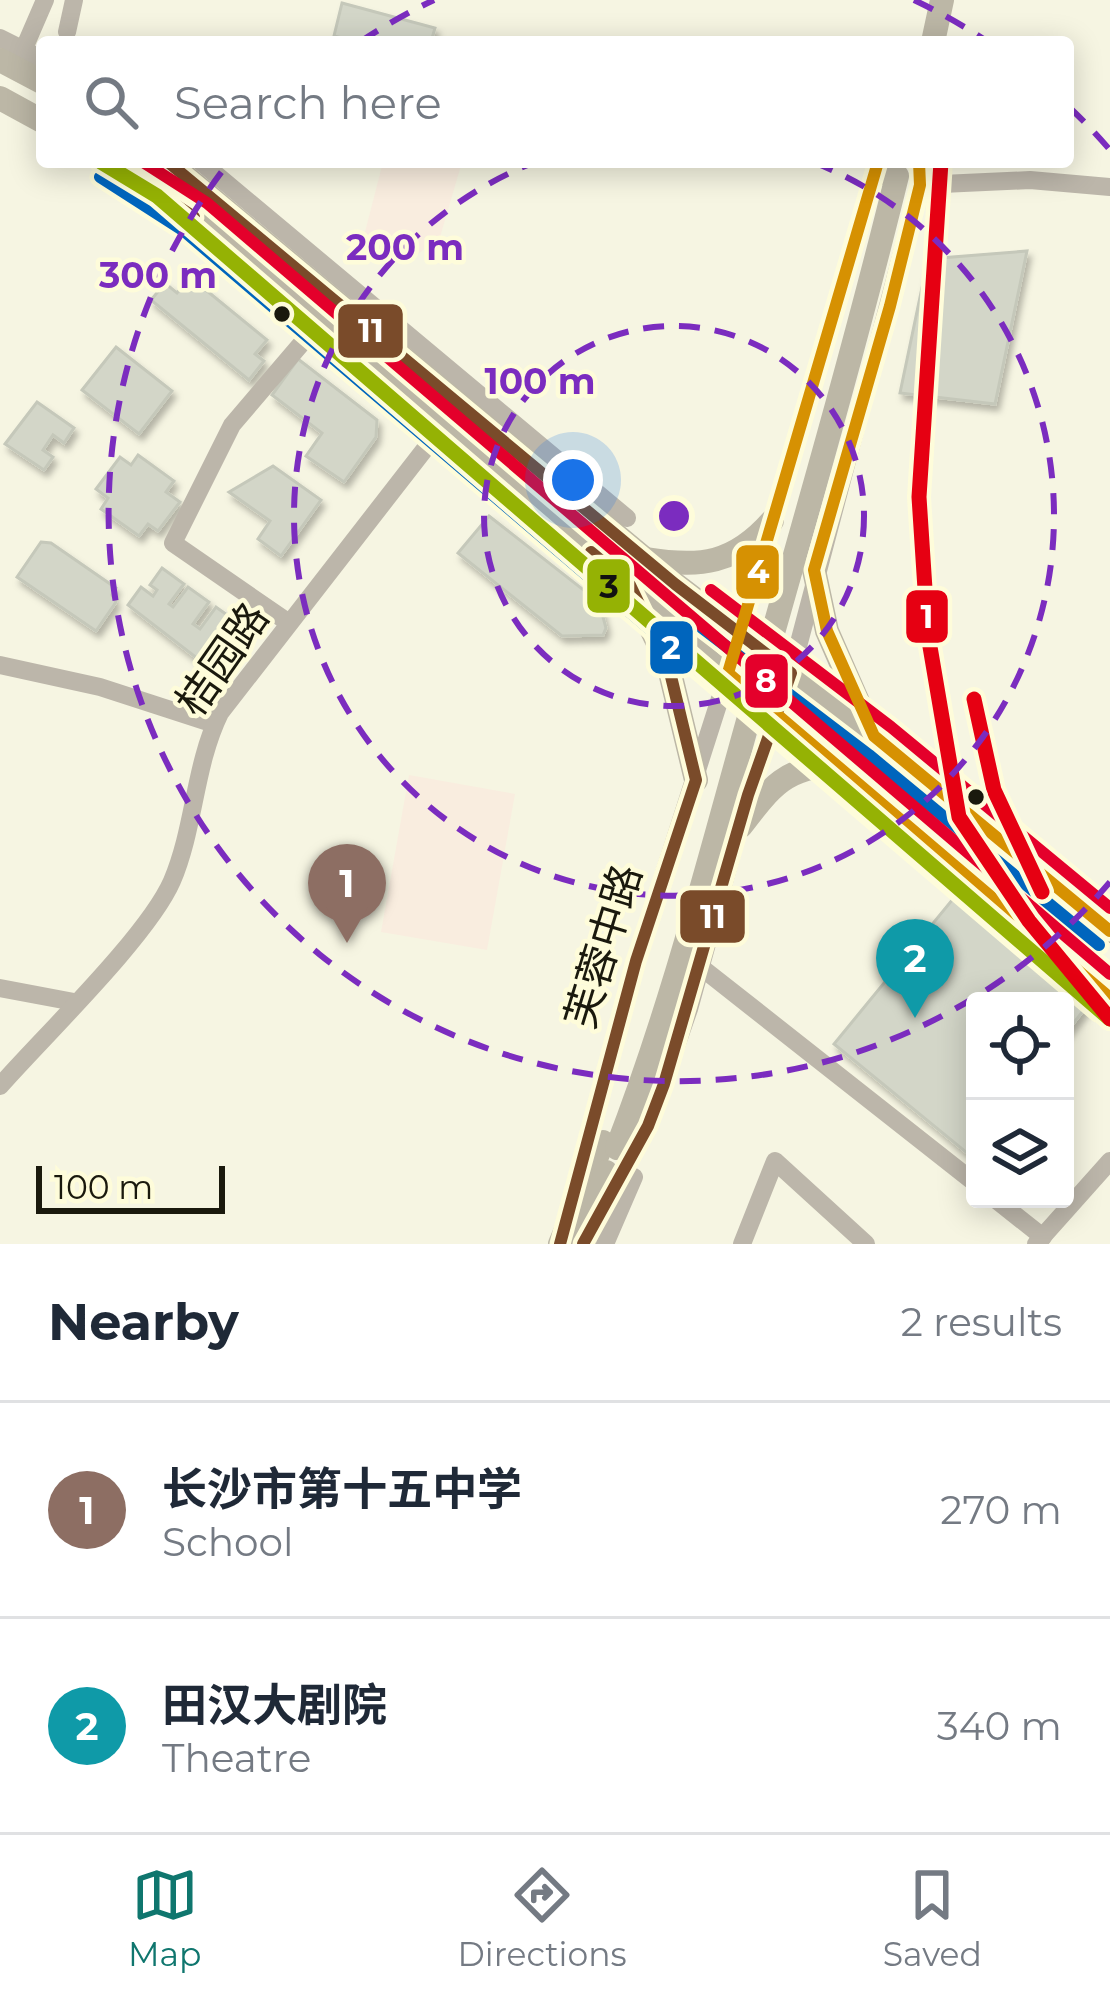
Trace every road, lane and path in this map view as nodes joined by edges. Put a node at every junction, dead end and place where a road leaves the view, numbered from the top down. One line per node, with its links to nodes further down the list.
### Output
1 (45, 0): 9 (street)
2 (74, 0): 5 (street)
3 (928, 0): 6 (main road)
4 (942, 0): 7 (main road)
5 (67, 32)
6 (920, 36)
7 (933, 36)
8 (0, 38): 9 (street)
9 (21, 59)
10 (0, 98): 11 (main road)
11 (36, 118)
12 (119, 168): 17 (main road)
13 (175, 168): 18 (main road)
14 (208, 168): 20 (street)
15 (898, 169): 16 (street); 21 (street); 23 (street); 46 (main road)
16 (1110, 187)
17 (319, 323): 19 (main road); 25 (street)
18 (460, 405): 19 (street, 桔园路); 22 (main road)
19 (442, 428): 24 (main road); 25 (street, 桔园路)
20 (627, 518)
21 (772, 521): 22 (main road); 26 (street)
22 (645, 559): 26 (main road)
23 (814, 570): 29 (street); 32 (main road)
24 (630, 585): 28 (main road); 34 (main road)
25 (290, 623): 31 (street, 桔园路)
26 (740, 636): 28 (street, 芙蓉中路); 29 (main road)
27 (0, 665): 31 (street)
28 (728, 673): 30 (main road); 34 (street, 芙蓉中路)
29 (791, 673): 30 (street); 32 (main road)
30 (778, 715): 33 (main road); 35 (street)
31 (214, 724): 40 (street, 桔园路)
32 (874, 736): 36 (main road)
33 (836, 765): 35 (main road); 39 (main road)
34 (696, 780): 46 (street, 芙蓉中路)
35 (741, 826): 37 (street)
36 (1110, 931)
37 (702, 968): 43 (street); 46 (street)
38 (0, 988): 40 (street)
39 (1110, 998)
40 (74, 1002): 41 (street, 桔园路)
41 (0, 1086)
42 (1110, 1161): 45 (street)
43 (966, 1176)
44 (1005, 1208): 45 (street)
45 (1039, 1240)
46 (580, 1241)
47 (742, 1244): 48 (street)
48 (866, 1244)

